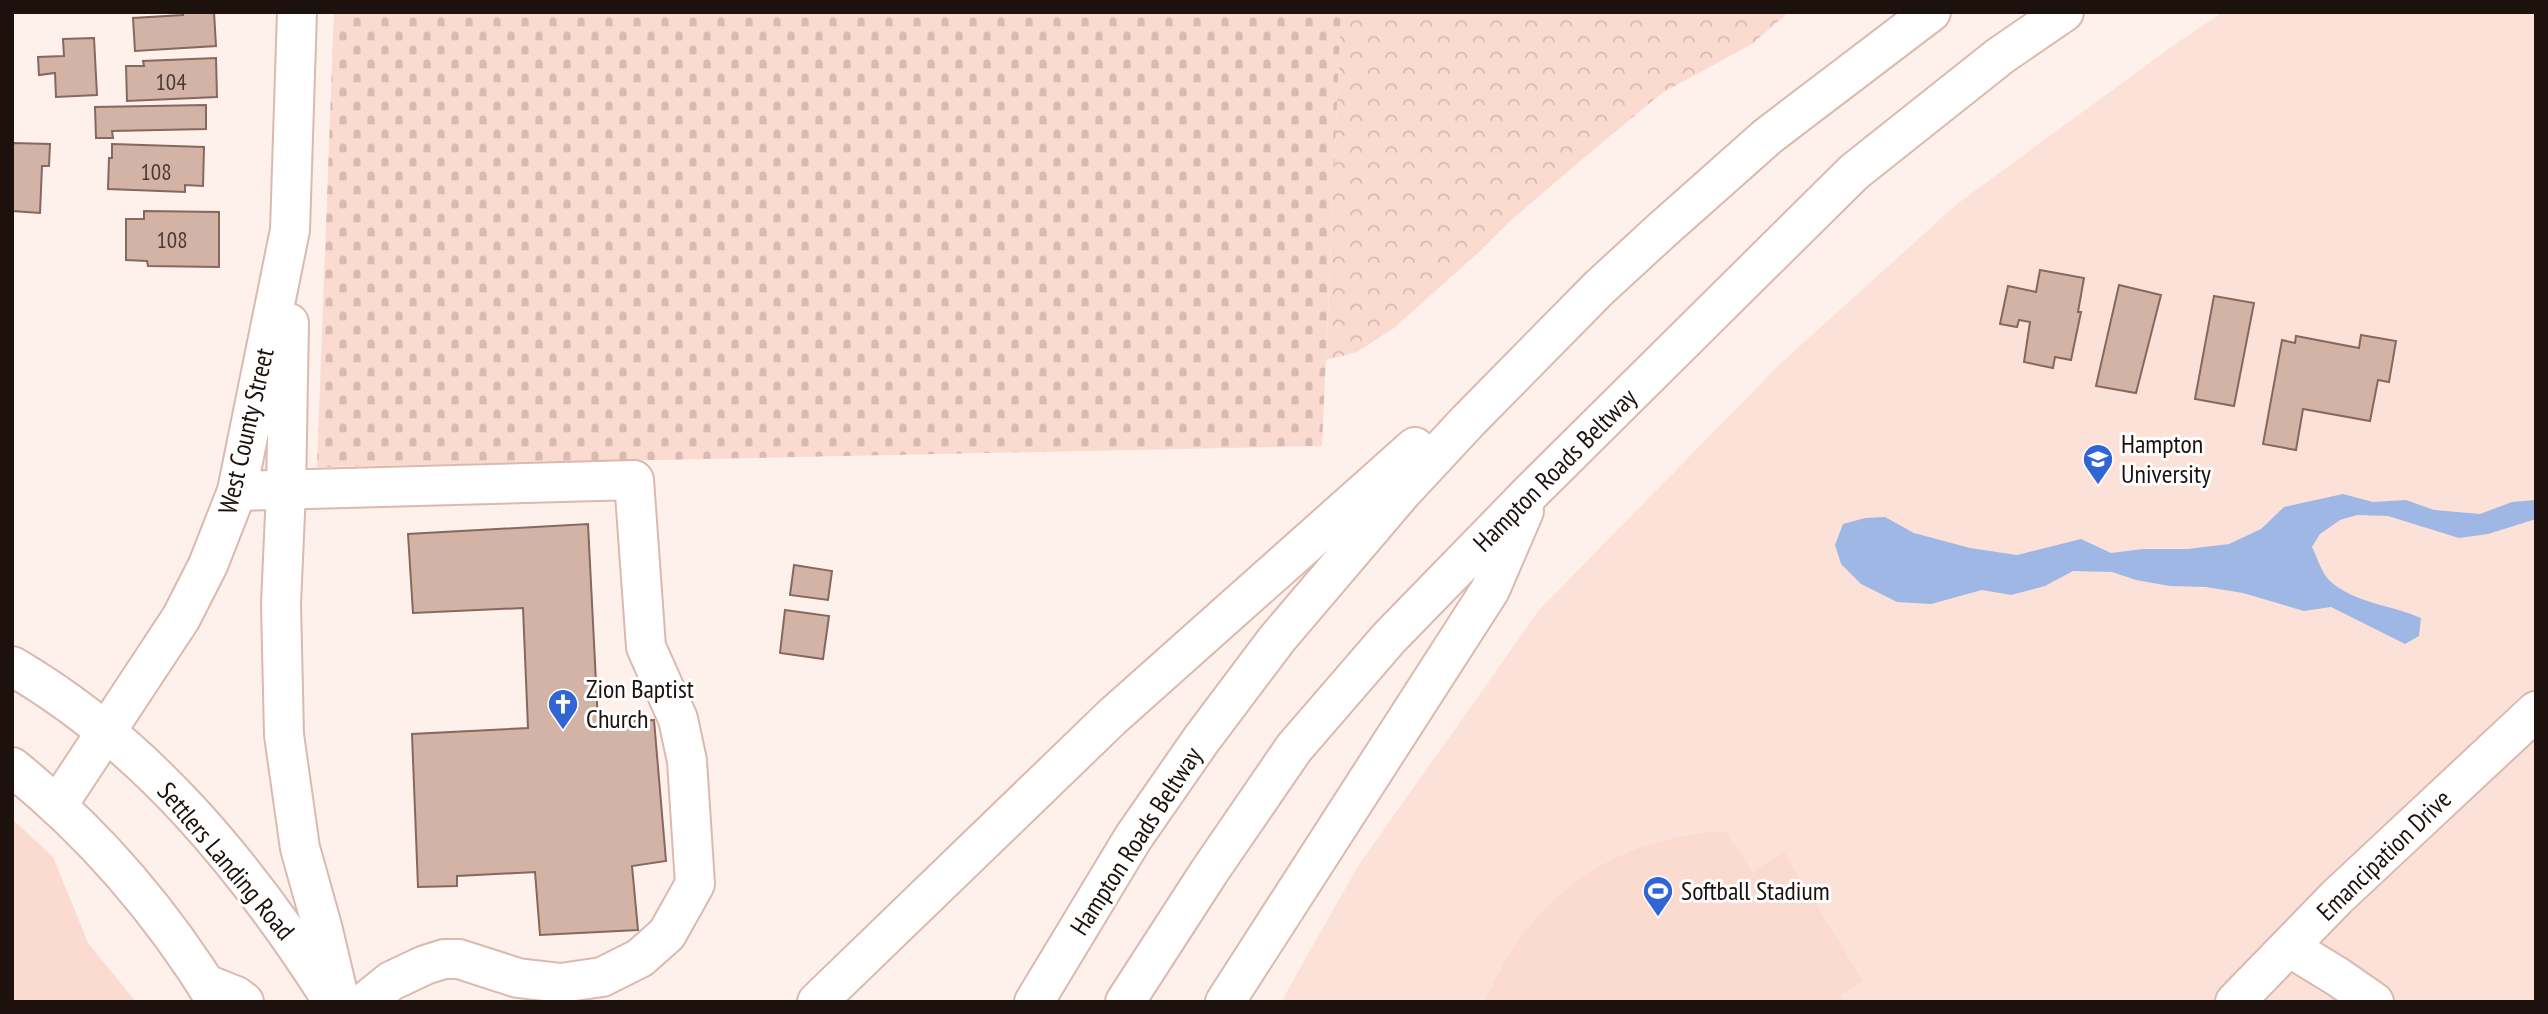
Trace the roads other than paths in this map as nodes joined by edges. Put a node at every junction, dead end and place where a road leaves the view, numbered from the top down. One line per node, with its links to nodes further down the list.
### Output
1 (296, 12): 4 (main road, West County Street)
2 (1931, 12): 5 (main road, Hampton Roads Beltway)
3 (2064, 12): 6 (main road, Hampton Roads Beltway)
4 (290, 230): 7 (main road, West County Street); 8 (main road)
5 (1600, 288): 20 (main road); 21 (main road, Hampton Roads Beltway)
6 (1533, 490): 22 (main road, Hampton Roads Beltway); 23 (main road)
7 (237, 491): 8 (main road); 11 (main road, West County Street)
8 (286, 491): 18 (main road); 19 (main road)
9 (12, 666): 11 (main road, Settlers Landing Road)
10 (2536, 711): 14 (main road, Emancipation Drive)
11 (107, 732): 13 (main road, West County Street); 17 (main road, Settlers Landing Road)
12 (12, 767): 13 (main road)
13 (57, 806): 15 (main road)
14 (2289, 947): 24 (main road, Emancipation Drive); 25 (main road)
15 (212, 993): 16 (main road)
16 (244, 1002)
17 (333, 1002)
18 (340, 1002)
19 (365, 1002)
20 (817, 1002)
21 (1034, 1002)
22 (1125, 1002)
23 (1225, 1002)
24 (2235, 1002)
25 (2374, 1002)

